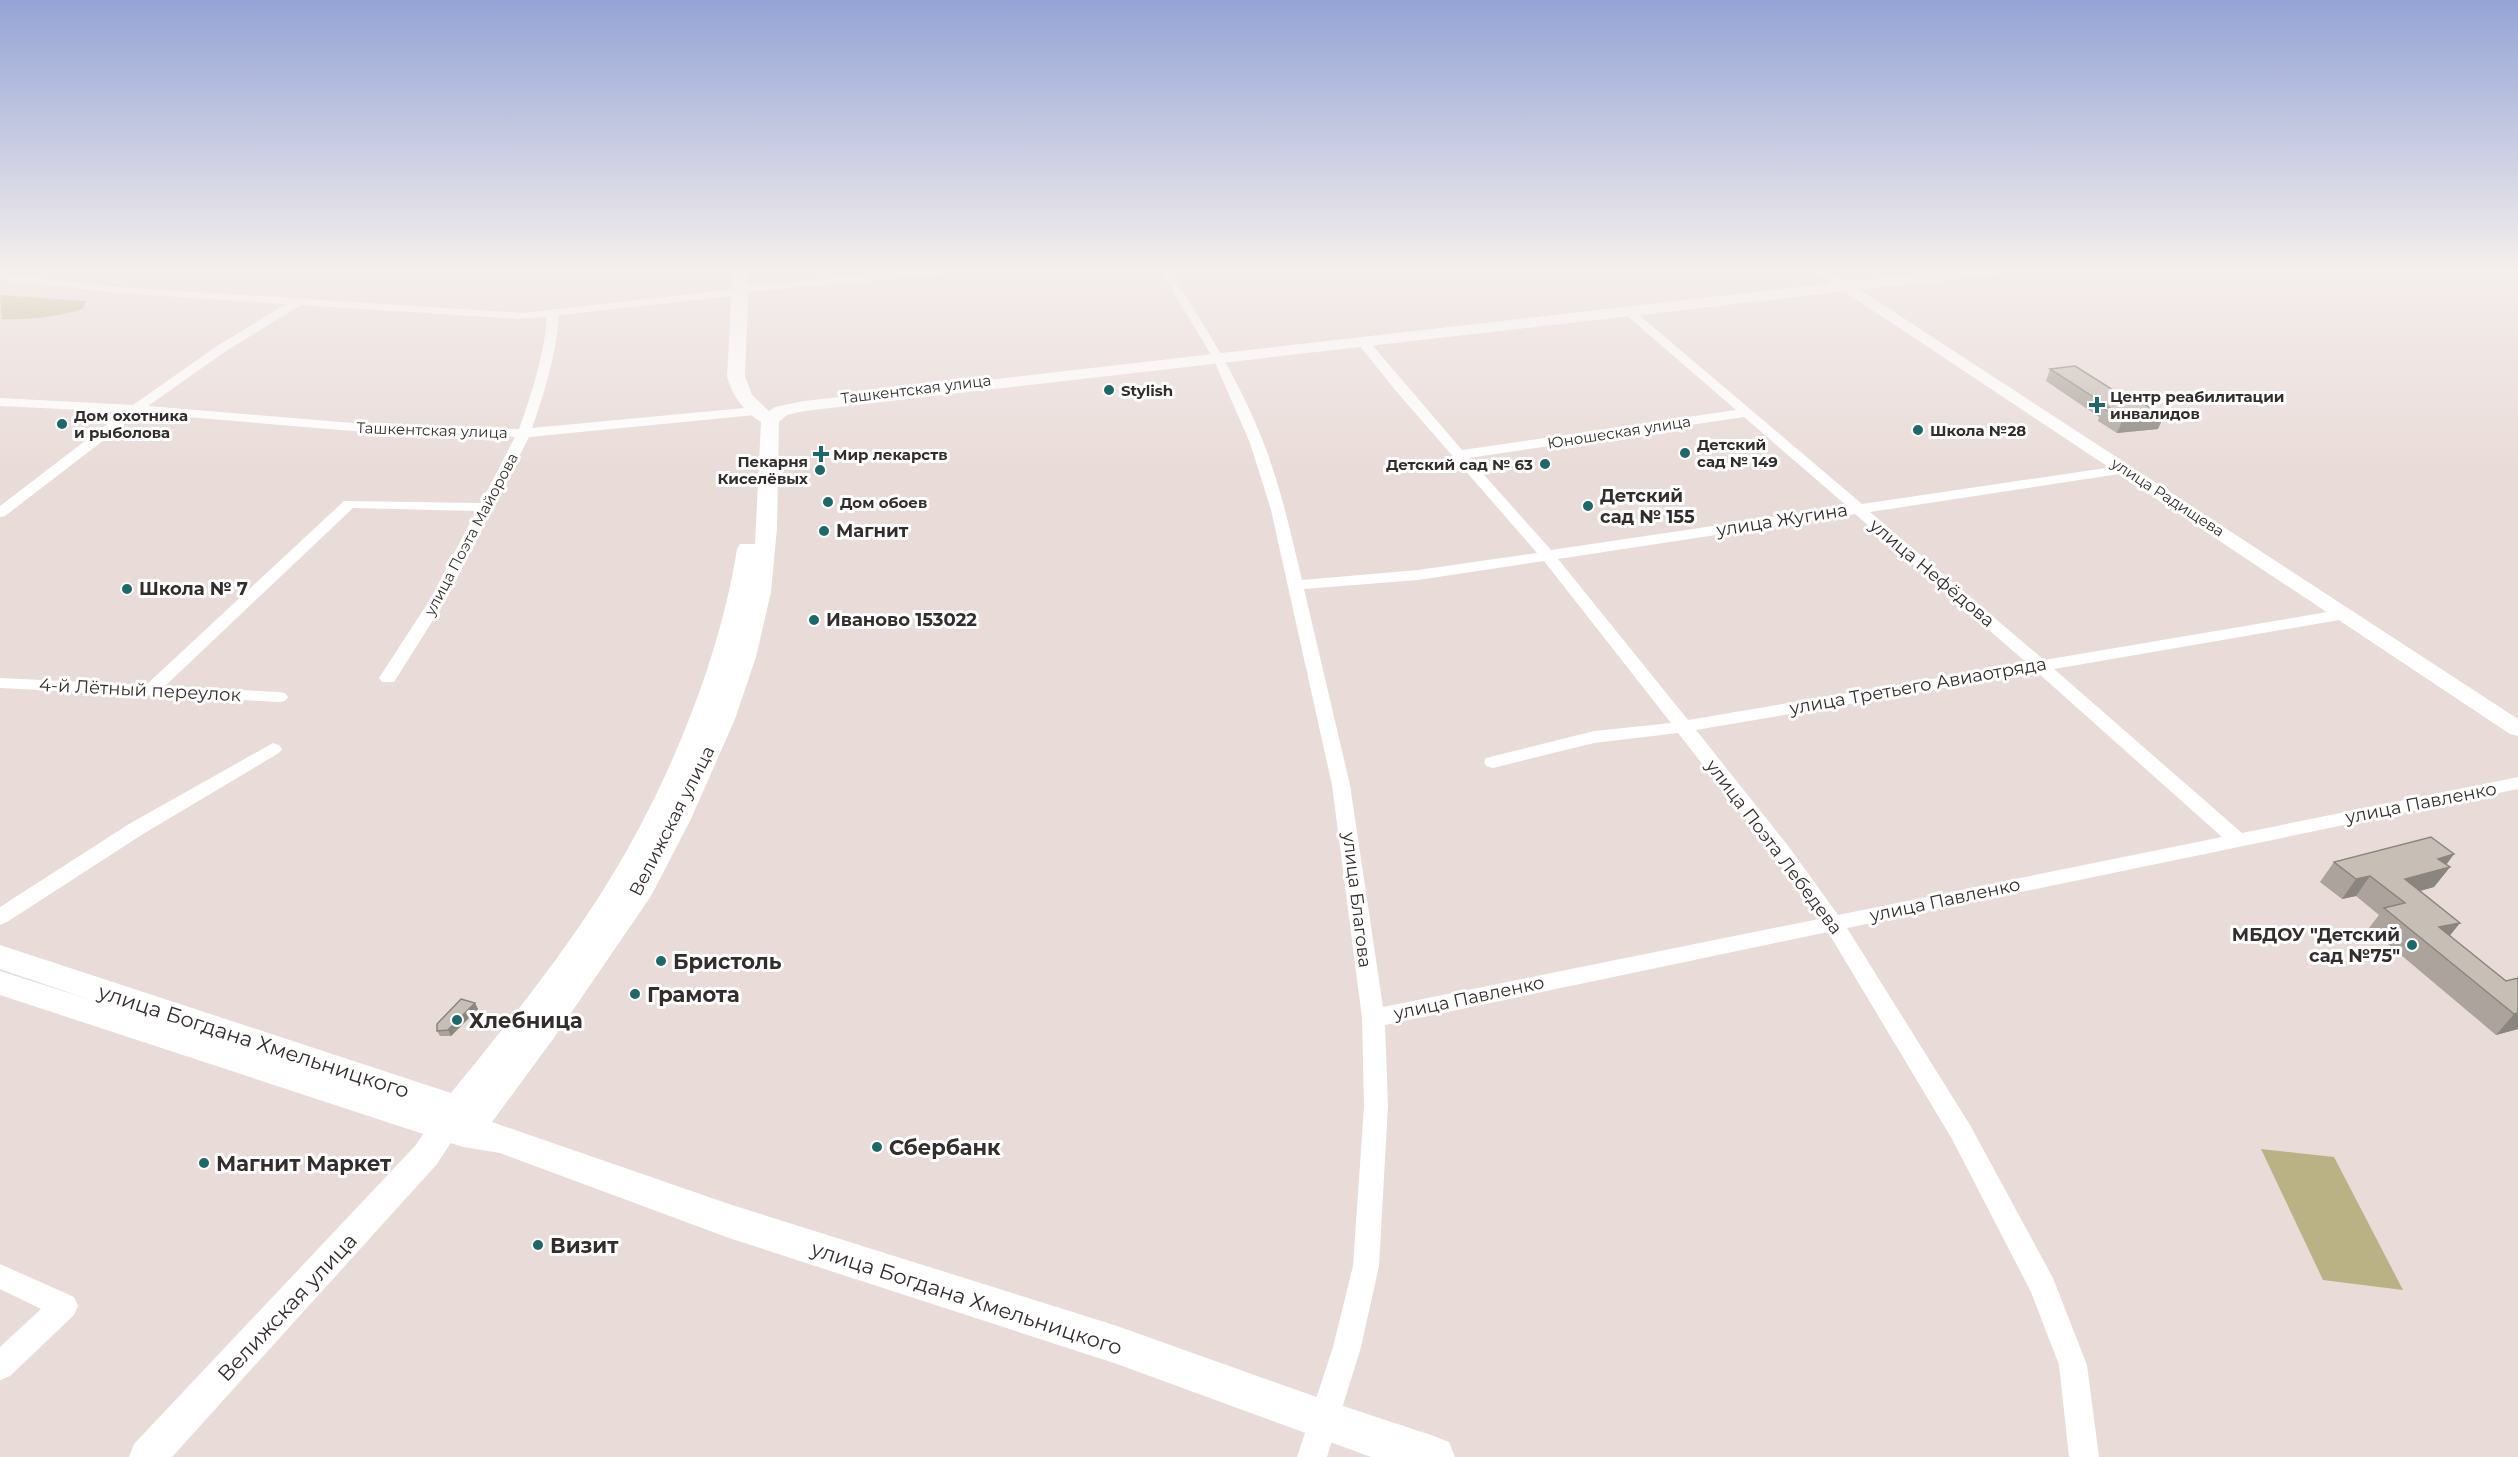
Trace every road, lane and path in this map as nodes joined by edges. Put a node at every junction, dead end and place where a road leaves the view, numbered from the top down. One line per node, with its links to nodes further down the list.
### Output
1 (242, 336): 11 (street)
2 (551, 336): 14 (street, улица Поэта Майорова)
3 (738, 336): 13 (main road)
4 (1204, 336): 9 (street, улица Благова)
5 (1395, 336): 8 (main road, Ташкентская улица)
6 (1657, 336): 12 (street, улица Нефёдова)
7 (1922, 336): 16 (street, улица Радищева)
8 (1361, 340): 9 (main road, Ташкентская улица); 15 (street, улица Поэта Лебедева)
9 (1217, 357): 13 (main road, Ташкентская улица); 21 (street, улица Благова)
10 (0, 402): 11 (street, Ташкентская улица)
11 (135, 409): 14 (street, Ташкентская улица); 19 (street)
12 (1744, 412): 15 (street, Юношеская улица); 18 (street, улица Нефёдова)
13 (769, 413): 14 (street, Ташкентская улица); 39 (main road, Велижская улица)
14 (524, 433): 17 (street, улица Поэта Майорова)
15 (1458, 455): 20 (street, улица Поэта Лебедева)
16 (2126, 469): 18 (street, улица Жугина); 22 (street, улица Радищева)
17 (486, 507): 24 (street, улица Поэта Майорова); 26 (street)
18 (1857, 509): 20 (street, улица Жугина); 23 (street, улица Нефёдова)
19 (0, 513)
20 (1547, 555): 21 (street, улица Жугина); 28 (street, улица Поэта Лебедева)
21 (1296, 585): 38 (street, улица Благова)
22 (2344, 614): 23 (street, улица Третьего Авиаотряда); 29 (street, улица Радищева)
23 (2040, 665): 28 (street, улица Третьего Авиаотряда); 33 (street, улица Нефёдова)
24 (388, 678)
25 (0, 683): 26 (street, 4-й Лётный переулок)
26 (150, 691): 27 (street, 4-й Лётный переулок)
27 (279, 698)
28 (1684, 726): 31 (street, улица Третьего Авиаотряда); 35 (street, улица Поэта Лебедева)
29 (2518, 729)
30 (273, 748): 34 (street)
31 (1493, 762)
32 (2518, 783): 33 (street, улица Павленко)
33 (2238, 840): 35 (street, улица Павленко)
34 (0, 917)
35 (1833, 923): 38 (street, улица Павленко); 45 (street, улица Поэта Лебедева)
36 (0, 957): 39 (main road, улица Богдана Хмельницкого)
37 (0, 983): 39 (main road, улица Богдана Хмельницкого)
38 (1373, 1018): 42 (street, улица Благова)
39 (469, 1124): 42 (main road, улица Богдана Хмельницкого); 43 (street, Велижская улица)
40 (0, 1276): 41 (street)
41 (0, 1366)
42 (1319, 1439): 44 (main road, улица Богдана Хмельницкого)
43 (147, 1457)
44 (1434, 1457)
45 (2084, 1457)

